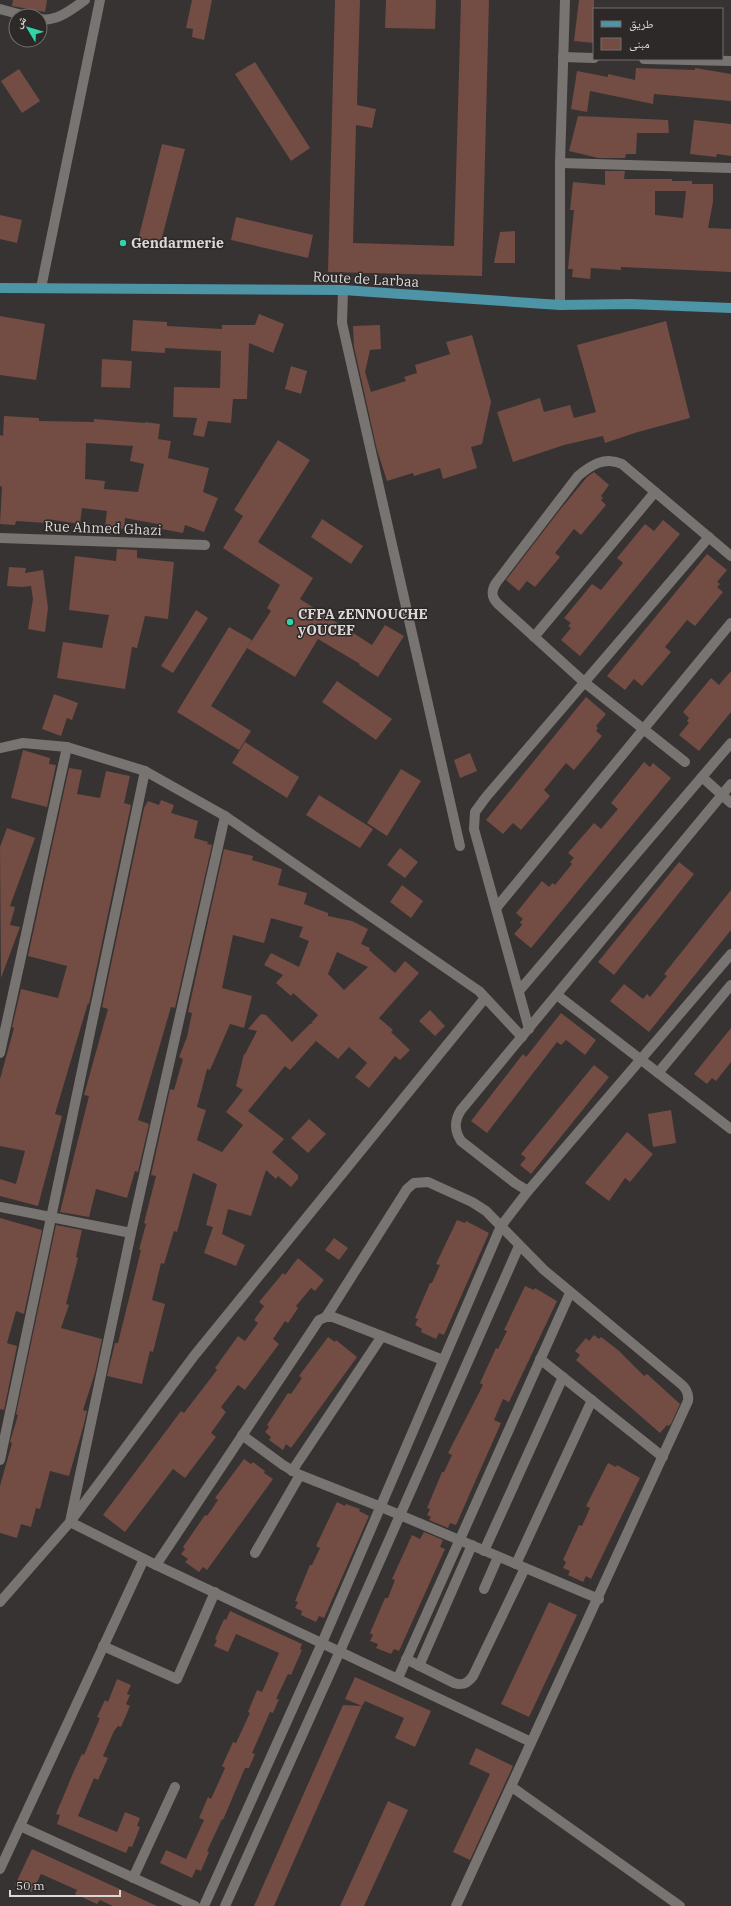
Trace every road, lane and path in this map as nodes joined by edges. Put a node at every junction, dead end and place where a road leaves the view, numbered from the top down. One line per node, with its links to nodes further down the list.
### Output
1 (85, 0): 4 (street)
2 (100, 0): 12 (street)
3 (565, 0): 5 (street)
4 (48, 19)
5 (563, 57): 6 (street); 9 (street)
6 (593, 58)
7 (688, 60): 8 (street)
8 (731, 61)
9 (560, 163): 10 (street); 14 (street)
10 (731, 168)
11 (0, 288): 12 (main road, Route de Larbaa)
12 (41, 288): 13 (main road, Route de Larbaa)
13 (343, 290): 14 (main road, Route de Larbaa); 35 (street)
14 (560, 305): 15 (main road, Route de Larbaa)
15 (731, 308)
16 (655, 492): 17 (street); 22 (street); 22 (street)
17 (709, 537): 20 (street); 23 (street)
18 (0, 538): 19 (street, Rue Ahmed Ghazi)
19 (205, 545)
20 (731, 556)
21 (731, 623): 24 (street)
22 (534, 637): 23 (street)
23 (584, 682): 24 (street); 36 (street)
24 (643, 730): 28 (street); 36 (street)
25 (731, 743): 30 (street)
26 (67, 747): 27 (street); 29 (street); 44 (street)
27 (0, 748)
28 (685, 762)
29 (145, 771): 34 (street); 50 (street)
30 (702, 777): 32 (street); 39 (street)
31 (731, 784): 32 (street)
32 (722, 795): 33 (street); 40 (street)
33 (731, 803)
34 (225, 816): 41 (street); 52 (street)
35 (460, 846)
36 (497, 907): 39 (street)
37 (731, 954): 45 (street)
38 (731, 985): 46 (street)
39 (519, 991): 42 (street)
40 (557, 994): 42 (street); 45 (street)
41 (485, 998): 43 (street); 67 (street)
42 (529, 1029): 43 (street)
43 (522, 1037): 48 (street)
44 (0, 1053)
45 (640, 1060): 46 (street); 48 (street)
46 (658, 1073): 47 (street)
47 (731, 1129)
48 (528, 1191): 51 (street)
49 (0, 1207): 50 (street)
50 (51, 1218): 52 (street); 63 (street)
51 (501, 1226): 53 (street); 55 (street); 58 (street)
52 (131, 1233): 67 (street)
53 (519, 1246): 54 (street); 66 (street)
54 (570, 1293): 57 (street); 62 (street)
55 (326, 1317): 56 (street); 61 (street)
56 (382, 1336): 58 (street); 64 (street)
57 (540, 1359): 59 (street); 68 (street)
58 (443, 1360): 65 (street)
59 (563, 1377): 60 (street); 70 (street)
60 (592, 1400): 62 (street); 75 (street)
61 (242, 1435): 64 (street); 74 (street)
62 (663, 1456): 78 (street)
63 (0, 1460)
64 (296, 1473): 65 (street); 71 (street)
65 (381, 1507): 66 (street); 80 (street)
66 (400, 1515): 68 (street); 82 (street)
67 (70, 1522): 73 (street); 79 (street)
68 (459, 1540): 69 (street); 83 (street)
69 (472, 1545): 70 (street); 84 (street)
70 (484, 1551): 72 (street)
71 (255, 1553)
72 (498, 1557): 75 (street); 76 (street)
73 (144, 1559): 74 (street); 81 (street)
74 (156, 1565): 77 (street)
75 (521, 1566): 78 (street); 84 (street)
76 (484, 1589)
77 (216, 1592): 80 (street); 81 (street)
78 (599, 1599): 86 (street)
79 (0, 1602)
80 (322, 1643): 82 (street); 93 (street)
81 (103, 1646): 89 (street)
82 (340, 1651): 85 (street); 94 (street)
83 (406, 1660): 84 (street); 85 (street)
84 (419, 1666)
85 (398, 1678): 86 (street)
86 (532, 1742): 88 (street)
87 (175, 1787): 91 (street)
88 (512, 1787): 95 (street); 96 (street)
89 (20, 1826): 90 (street); 91 (street)
90 (0, 1869)
91 (133, 1878): 92 (street)
92 (195, 1906)
93 (204, 1906)
94 (225, 1906)
95 (456, 1906)
96 (680, 1906)

